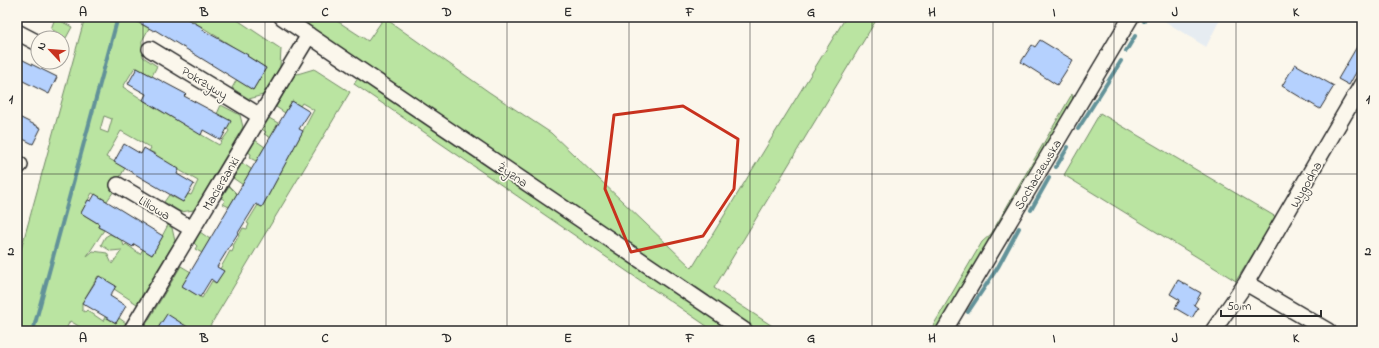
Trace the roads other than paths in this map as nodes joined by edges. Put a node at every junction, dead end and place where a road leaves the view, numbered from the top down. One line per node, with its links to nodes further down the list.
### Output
1 (282, 17): 3 (street, Żyzna)
2 (1131, 17): 15 (street, Sochaczewska)
3 (296, 21): 5 (street, Żyzna)
4 (17, 32): 6 (street)
5 (309, 35): 9 (street, Macierzanki); 14 (street, Żyzna)
6 (30, 39)
7 (150, 49): 9 (street, Pokrzywy)
8 (1362, 84): 12 (street, Wygodna)
9 (260, 116): 11 (street, Macierzanki)
10 (118, 185): 11 (street, Liliowa)
11 (192, 229): 13 (street, Macierzanki)
12 (1246, 283): 16 (street, Wygodna); 17 (street)
13 (131, 331)
14 (745, 331)
15 (944, 331)
16 (1213, 331)
17 (1328, 331)

